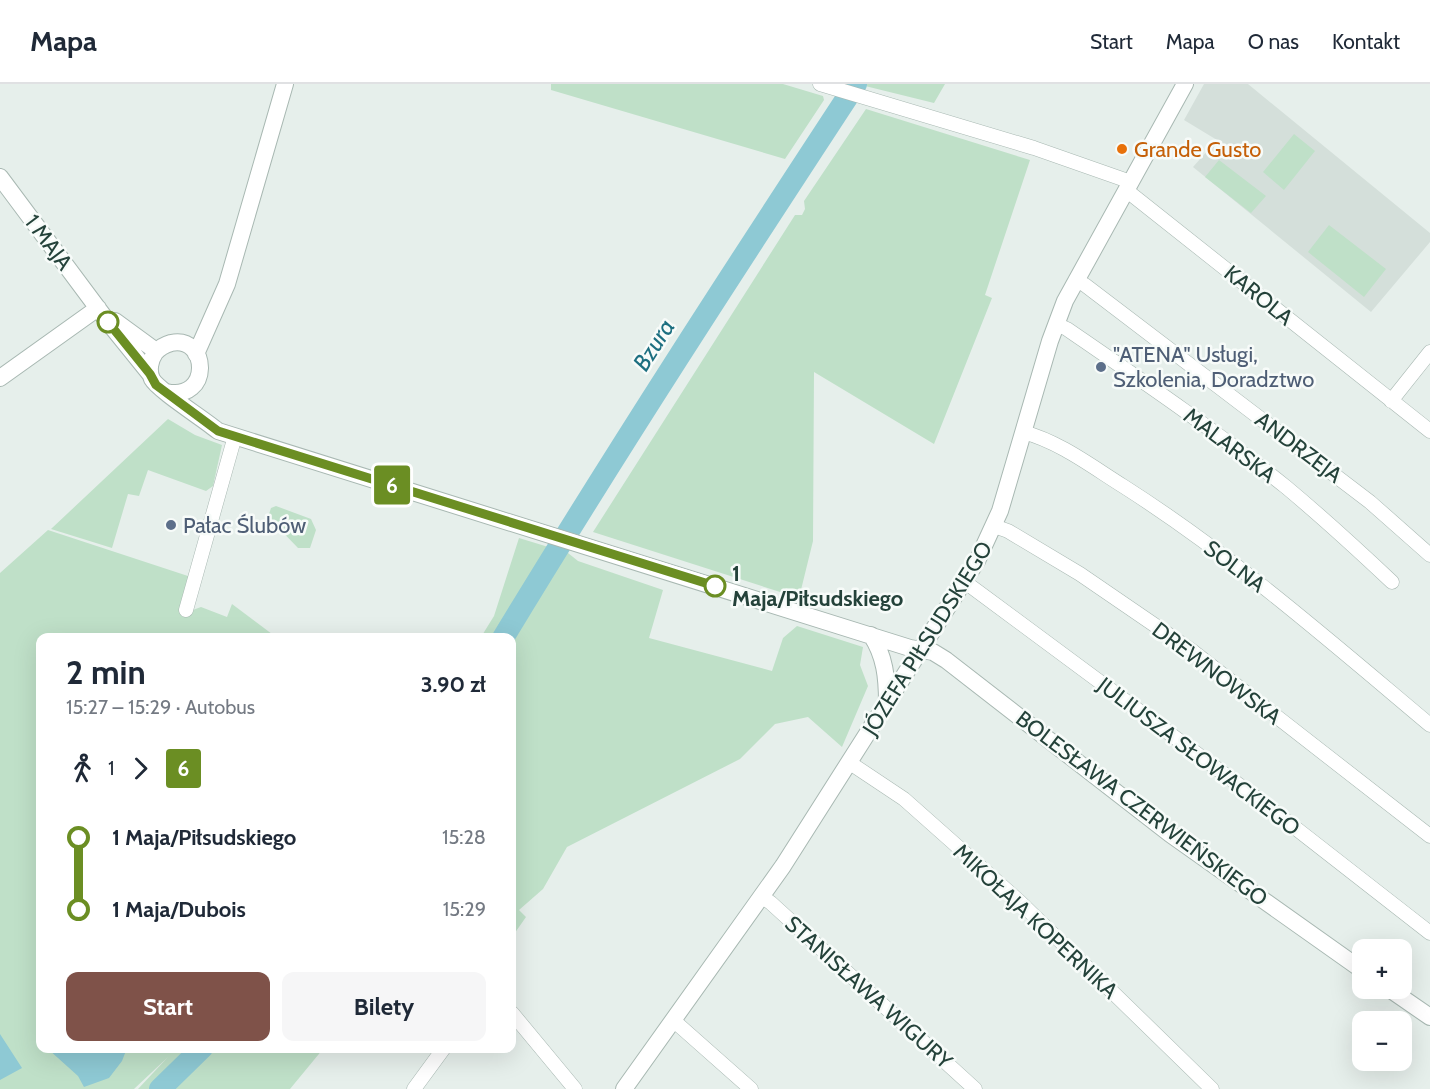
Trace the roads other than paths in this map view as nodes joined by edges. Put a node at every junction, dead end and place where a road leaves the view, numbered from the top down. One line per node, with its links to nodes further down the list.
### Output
1 (285, 84): 9 (street)
2 (820, 84): 5 (street, KAROLA)
3 (1185, 84): 5 (street, JÓZEFA PIŁSUDSKIEGO)
4 (0, 177): 7 (street, 1 MAJA)
5 (1128, 186): 6 (street, JÓZEFA PIŁSUDSKIEGO); 16 (street, KAROLA)
6 (1076, 280): 8 (street, JÓZEFA PIŁSUDSKIEGO); 22 (street, ANDRZEJA)
7 (98, 308): 10 (street, 1 MAJA); 12 (street, 1 MAJA); 13 (street)
8 (1056, 324): 19 (street, JÓZEFA PIŁSUDSKIEGO); 24 (street, MALARSKA)
9 (193, 350): 10 (street); 14 (street)
10 (156, 351): 12 (street)
11 (1430, 352): 16 (street)
12 (150, 374): 15 (street)
13 (0, 378)
14 (187, 391): 15 (street); 17 (street)
15 (166, 392): 17 (street)
16 (1391, 401): 18 (street, KAROLA)
17 (211, 425): 20 (street)
18 (1430, 431)
19 (1023, 432): 21 (street, JÓZEFA PIŁSUDSKIEGO); 29 (street, SOLNA)
20 (235, 436): 25 (street); 26 (street)
21 (994, 526): 23 (street, JÓZEFA PIŁSUDSKIEGO); 31 (street, DREWNOWSKA)
22 (1430, 555)
23 (965, 582): 27 (street, JÓZEFA PIŁSUDSKIEGO); 33 (street, JULIUSZA SŁOWACKIEGO)
24 (1392, 582)
25 (186, 610)
26 (871, 635): 27 (street); 28 (street)
27 (921, 650): 28 (street, JÓZEFA PIŁSUDSKIEGO); 34 (street, BOLESŁAWA CZERWIEŃSKIEGO)
28 (887, 703): 30 (street, JÓZEFA PIŁSUDSKIEGO)
29 (1430, 725)
30 (850, 763): 32 (street, JÓZEFA PIŁSUDSKIEGO); 45 (street, MIKOŁAJA KOPERNIKA)
31 (1430, 836)
32 (761, 896): 38 (street, JÓZEFA PIŁSUDSKIEGO); 44 (street, STANISŁAWA WIGURY)
33 (1430, 933)
34 (1352, 963)
35 (1404, 999): 36 (street)
36 (1430, 1017)
37 (516, 1018): 42 (street)
38 (673, 1020): 40 (street, JÓZEFA PIŁSUDSKIEGO); 43 (street)
39 (440, 1053): 41 (street)
40 (631, 1086)
41 (414, 1089)
42 (575, 1089)
43 (751, 1089)
44 (975, 1089)
45 (1212, 1089)

